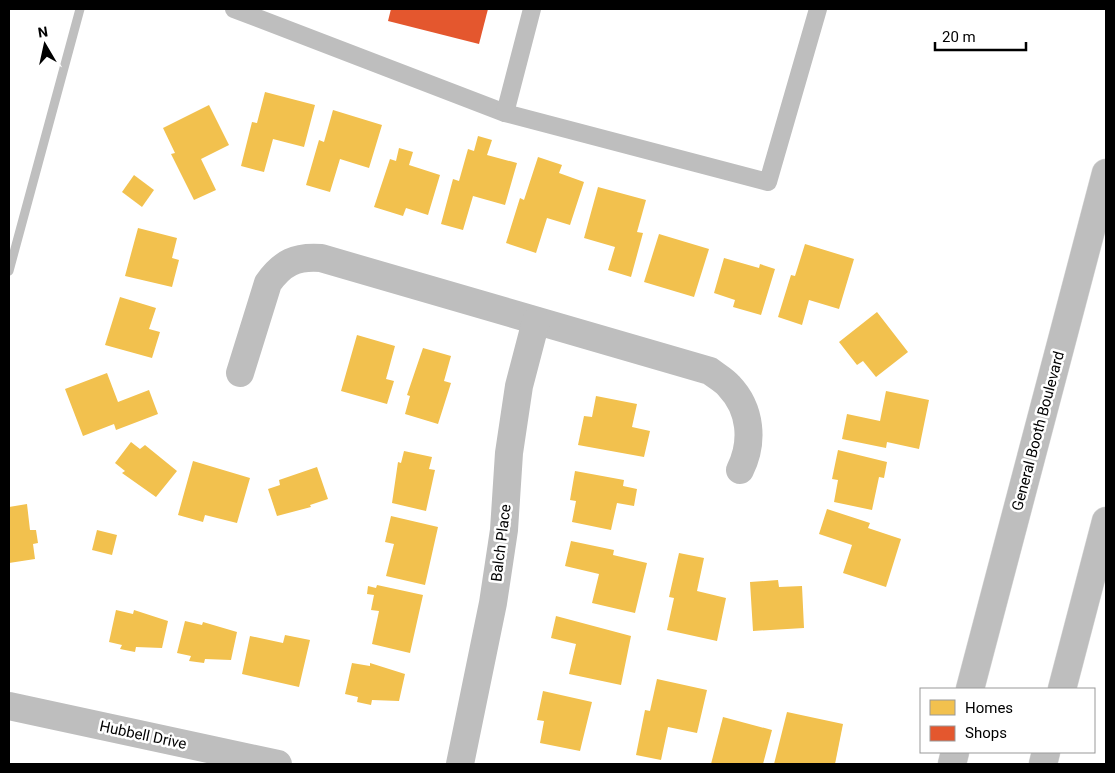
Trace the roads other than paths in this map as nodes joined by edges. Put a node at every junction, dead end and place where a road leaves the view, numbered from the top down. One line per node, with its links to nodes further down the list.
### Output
1 (234, 9): 4 (lane)
2 (532, 9): 4 (lane)
3 (818, 9): 4 (lane)
4 (505, 113)
5 (1106, 174): 10 (main road, General Booth Boulevard)
6 (536, 321): 7 (main road); 8 (main road); 14 (main road, Balch Place)
7 (240, 373)
8 (740, 470)
9 (1106, 521): 11 (main road)
10 (970, 688)
11 (1062, 688)
12 (9, 706): 13 (main road, Hubbell Drive)
13 (278, 764)
14 (460, 764)

